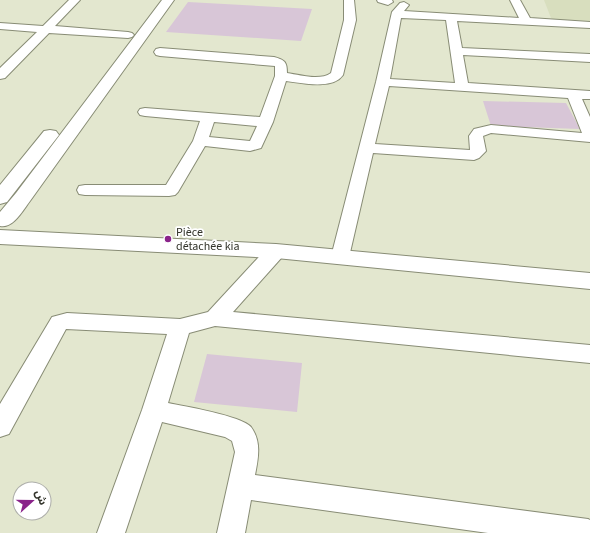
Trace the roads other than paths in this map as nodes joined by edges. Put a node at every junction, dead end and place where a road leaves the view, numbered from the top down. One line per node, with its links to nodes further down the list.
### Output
1 (75, 0): 11 (street)
2 (156, 0): 12 (main road)
3 (168, 0): 17 (main road)
4 (348, 0): 18 (street)
5 (515, 0): 8 (street)
6 (397, 4): 7 (street); 19 (street)
7 (451, 18): 8 (street); 13 (street)
8 (527, 22): 9 (street)
9 (590, 25)
10 (0, 26): 11 (street)
11 (44, 29): 12 (street); 16 (street)
12 (128, 36): 17 (main road)
13 (456, 51): 15 (street); 20 (street)
14 (160, 52): 18 (street)
15 (590, 58)
16 (0, 75)
17 (105, 76): 31 (main road); 32 (main road)
18 (281, 76): 25 (street)
19 (383, 82): 20 (street); 29 (street)
20 (462, 88): 21 (street)
21 (573, 94): 22 (street); 26 (street)
22 (590, 95)
23 (145, 112): 24 (street)
24 (209, 118): 25 (street); 28 (street)
25 (266, 122): 28 (street)
26 (590, 134)
27 (590, 138): 29 (street)
28 (200, 141): 30 (street)
29 (366, 148): 34 (street)
30 (85, 190)
31 (0, 198)
32 (2, 227): 33 (main road)
33 (276, 251): 34 (main road); 36 (street)
34 (340, 257): 35 (main road)
35 (590, 281)
36 (215, 318): 37 (street); 38 (street)
37 (180, 327): 39 (street); 40 (street)
38 (590, 354)
39 (154, 410): 41 (street); 42 (street)
40 (0, 426)
41 (241, 486): 43 (street); 44 (street)
42 (111, 533)
43 (232, 533)
44 (588, 533)

